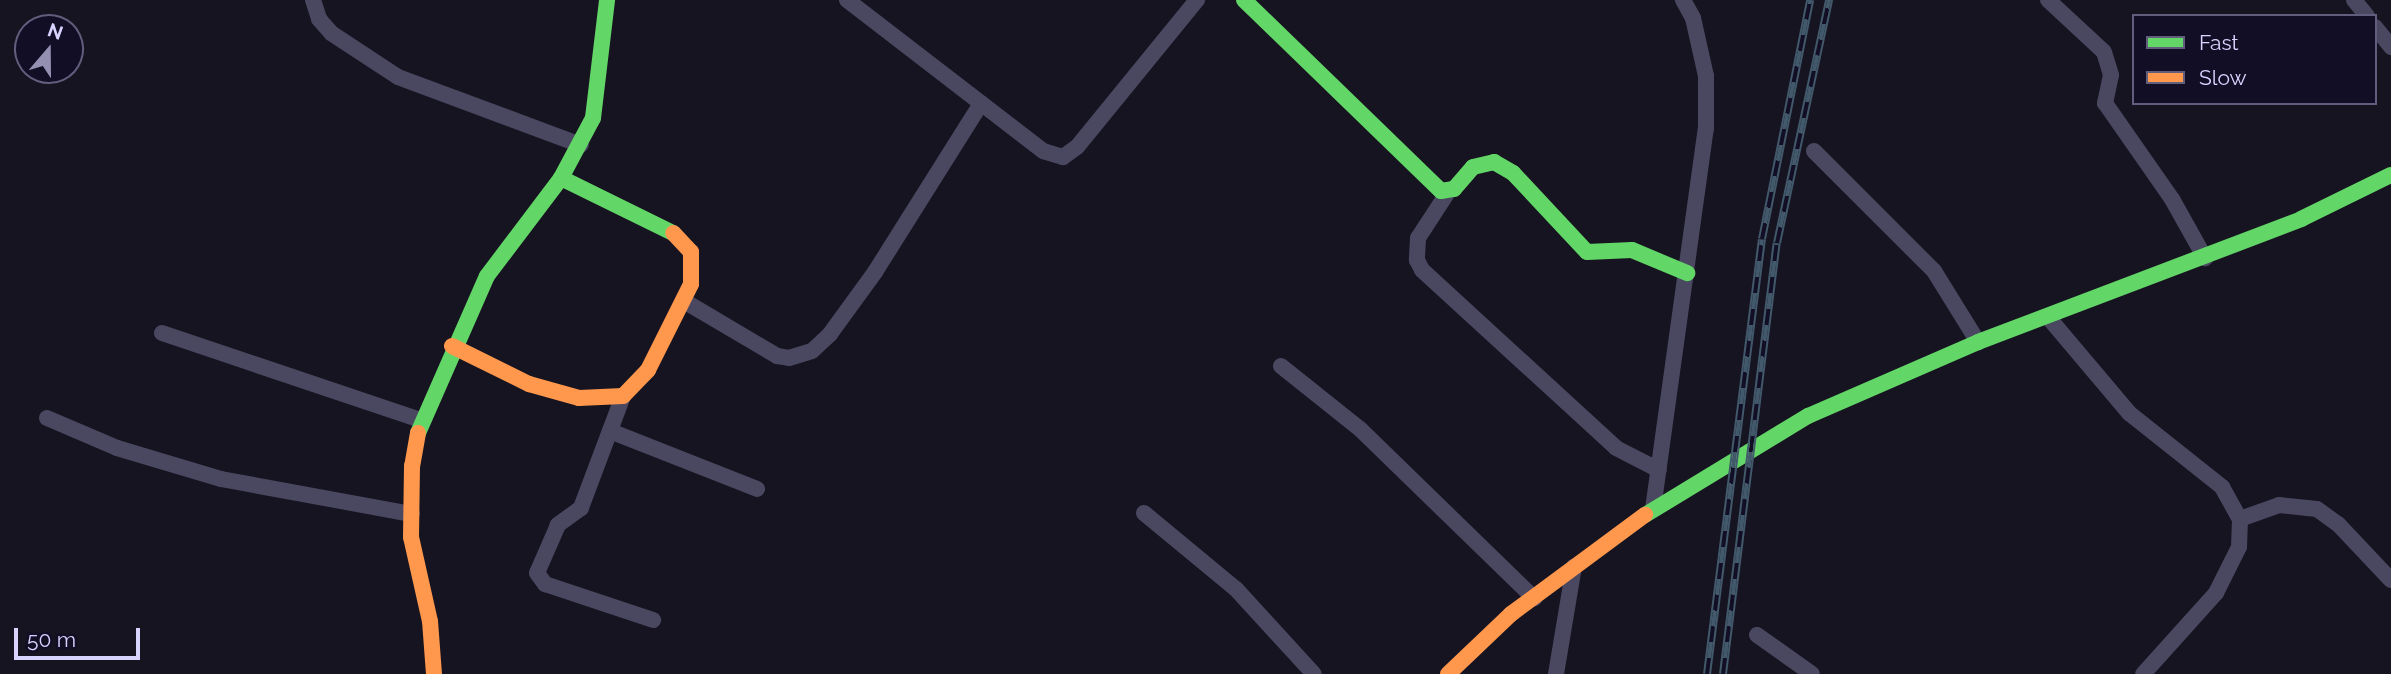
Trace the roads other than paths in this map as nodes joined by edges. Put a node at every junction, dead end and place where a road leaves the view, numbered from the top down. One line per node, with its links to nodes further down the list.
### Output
1 (313, 0): 13 (street)
2 (607, 0): 13 (street)
3 (848, 0): 12 (street)
4 (1197, 0): 12 (street)
5 (1244, 0): 17 (street)
6 (1683, 0): 19 (street)
7 (2048, 0): 18 (street)
8 (2354, 0): 9 (street)
9 (2365, 14)
10 (2377, 30): 11 (street)
11 (2391, 47)
12 (981, 104): 20 (street)
13 (581, 145): 16 (street)
14 (1814, 150): 23 (street)
15 (2391, 175): 18 (street)
16 (561, 178): 20 (street); 24 (street)
17 (1448, 192): 19 (street); 30 (street)
18 (2205, 258): 21 (street)
19 (1687, 273): 30 (street)
20 (684, 301): 26 (street)
21 (2048, 317): 23 (street); 35 (street)
22 (162, 333): 28 (street)
23 (1979, 342): 32 (street)
24 (452, 346): 26 (street); 28 (street)
25 (1281, 366): 38 (street)
26 (623, 396): 29 (street)
27 (47, 418): 34 (street)
28 (420, 420): 34 (street)
29 (610, 431): 31 (street); 39 (street)
30 (1659, 470): 32 (street)
31 (757, 489)
32 (1653, 509): 36 (street)
33 (1144, 513): 42 (street)
34 (412, 514): 41 (street)
35 (2240, 519): 37 (street); 46 (street)
36 (1574, 567): 38 (street); 44 (street)
37 (2391, 579)
38 (1534, 598): 43 (street)
39 (653, 621)
40 (1757, 635): 45 (street)
41 (434, 674)
42 (1314, 674)
43 (1448, 674)
44 (1556, 674)
45 (1812, 674)
46 (2143, 674)

